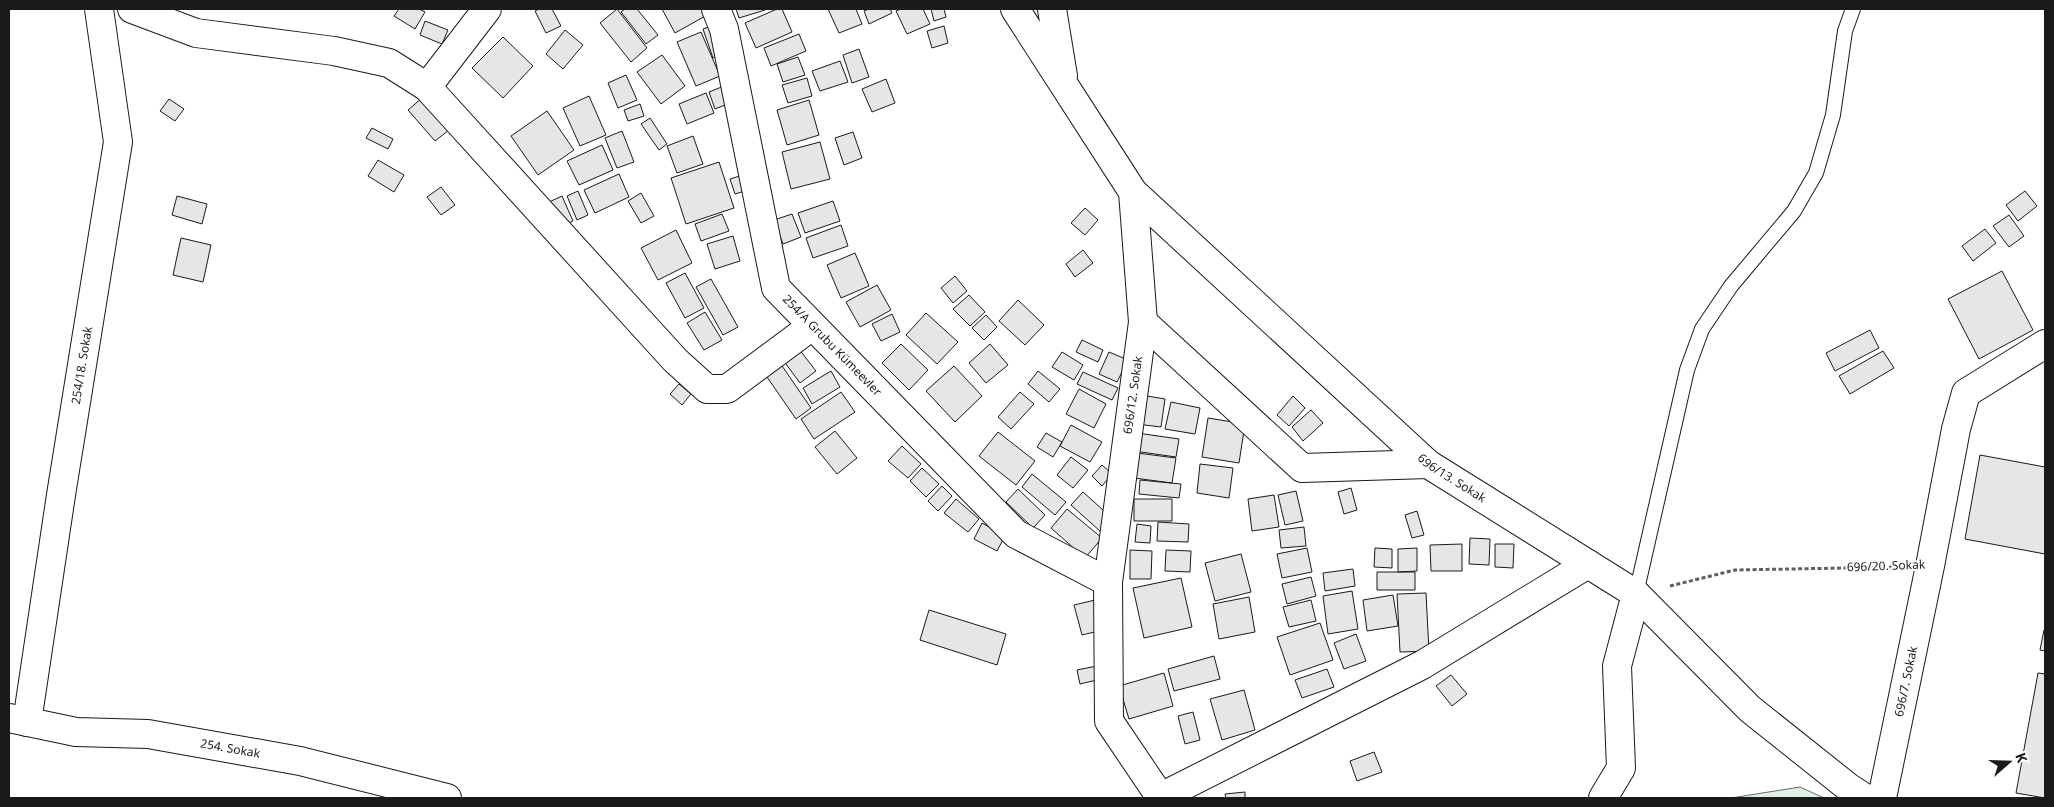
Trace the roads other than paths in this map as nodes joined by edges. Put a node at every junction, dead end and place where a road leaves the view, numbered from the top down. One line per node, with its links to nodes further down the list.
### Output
1 (99, 9): 19 (street, 254/18. Sokak)
2 (132, 9): 8 (street)
3 (487, 9): 8 (street)
4 (716, 9): 12 (street, 254/A Grubu Kümeevler)
5 (1015, 9): 9 (street, 696/12. Sokak)
6 (1052, 9): 9 (street)
7 (1853, 9): 18 (lane)
8 (427, 87): 12 (street)
9 (1065, 87): 10 (street, 696/12. Sokak)
10 (1133, 192): 11 (street, 696/12. Sokak); 14 (street, 696/13. Sokak)
11 (1143, 322): 14 (street); 17 (street, 696/12. Sokak)
12 (812, 326): 17 (street, 254/A Grubu Kümeevler)
13 (2045, 344): 16 (street, 696/20. Sokak)
14 (1428, 464): 15 (street, 696/13. Sokak)
15 (1588, 564): 18 (street, 696/13. Sokak); 21 (street)
16 (1930, 566): 24 (street, 696/7. Sokak)
17 (1108, 582): 21 (street, 696/12. Sokak)
18 (1636, 594): 22 (street); 23 (street, 696/13. Sokak)
19 (18, 720): 20 (street, 254. Sokak)
20 (447, 798)
21 (1161, 798)
22 (1604, 798)
23 (1865, 798)
24 (1882, 798)

